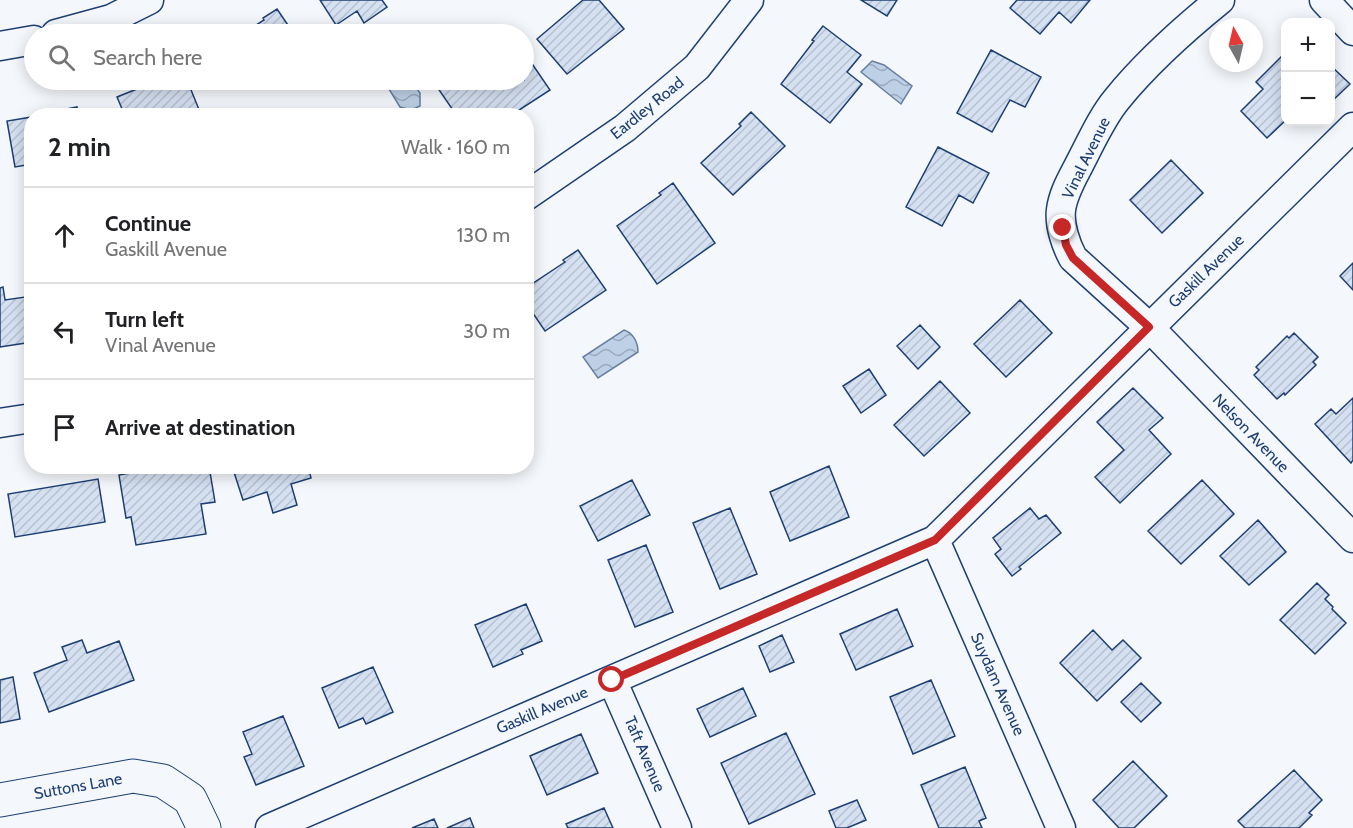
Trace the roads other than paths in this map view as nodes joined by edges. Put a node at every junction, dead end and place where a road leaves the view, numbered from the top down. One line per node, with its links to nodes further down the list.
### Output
1 (149, 0): 5 (street)
2 (749, 0): 10 (street, Eardley Road)
3 (1220, 0): 11 (street, Vinal Avenue)
4 (1324, 0): 6 (street)
5 (93, 24)
6 (1353, 31)
7 (24, 42): 8 (street)
8 (0, 46)
9 (1353, 127): 11 (street, Gaskill Avenue)
10 (534, 191)
11 (1149, 327): 14 (street, Nelson Avenue); 15 (street, Gaskill Avenue)
12 (24, 419): 13 (street)
13 (0, 423)
14 (1353, 538)
15 (935, 540): 16 (street, Gaskill Avenue); 21 (street, Suydam Avenue)
16 (612, 680): 19 (street, Gaskill Avenue); 20 (street, Taft Avenue)
17 (0, 800): 18 (street, Suttons Lane)
18 (204, 828)
19 (270, 828)
20 (677, 828)
21 (1061, 828)

